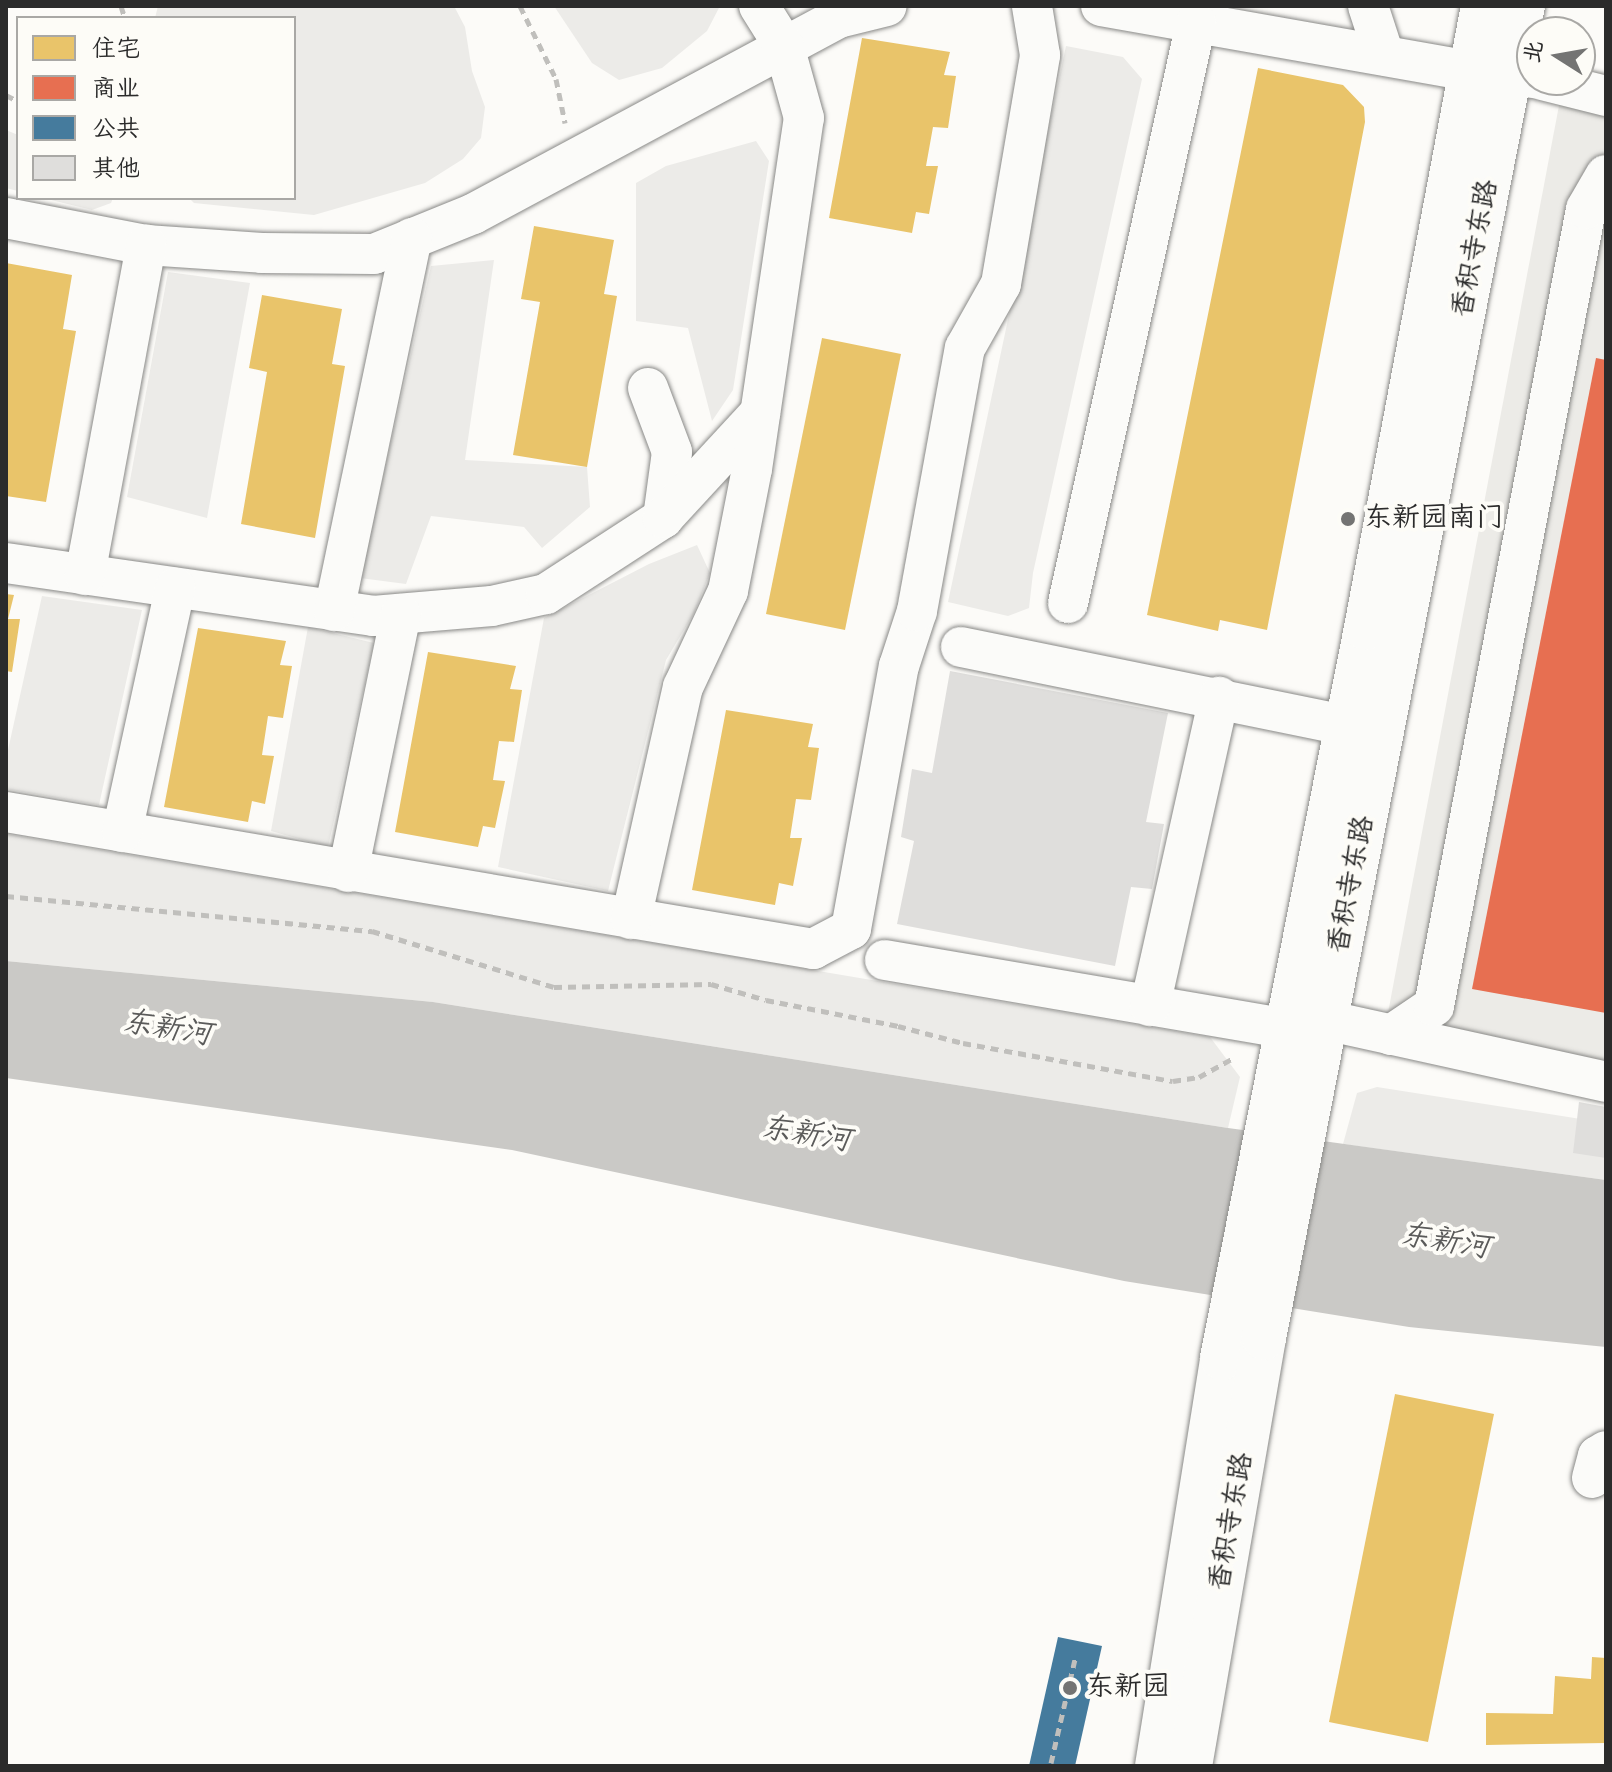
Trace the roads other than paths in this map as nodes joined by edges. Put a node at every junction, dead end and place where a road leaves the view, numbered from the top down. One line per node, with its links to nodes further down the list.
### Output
1 (759, 6): 9 (street)
2 (1032, 6): 32 (street)
3 (1101, 6): 8 (street)
4 (1368, 6): 10 (street)
5 (1483, 6): 11 (main road, 香积寺东路)
6 (1523, 6): 11 (main road, 香积寺东路)
7 (879, 7): 9 (street)
8 (1196, 23): 10 (street); 23 (street)
9 (784, 46): 15 (street); 18 (street)
10 (1384, 55): 11 (street)
11 (1514, 75): 12 (street); 28 (main road, 香积寺东路); 35 (main road, 香积寺东路)
12 (1606, 96)
13 (1606, 175): 36 (street)
14 (6, 218): 16 (street)
15 (412, 238): 16 (street); 24 (street)
16 (146, 245): 21 (street)
17 (648, 388): 19 (street)
18 (760, 413): 19 (street); 32 (street)
19 (663, 518): 25 (street)
20 (6, 563): 21 (street)
21 (85, 575): 22 (street)
22 (175, 588): 24 (street); 30 (street)
23 (1068, 603)
24 (334, 611): 25 (street)
25 (401, 614): 31 (street)
26 (961, 647): 27 (street)
27 (1219, 697): 28 (street); 34 (street)
28 (1346, 725): 35 (main road, 香积寺东路)
29 (6, 812): 30 (street)
30 (122, 832): 31 (street)
31 (348, 872): 32 (street)
32 (631, 919)
33 (885, 960): 34 (street)
34 (1150, 1006): 35 (street)
35 (1306, 1025): 36 (street); 38 (main road, 香积寺东路)
36 (1391, 1035): 37 (street)
37 (1606, 1082)
38 (1241, 1364): 39 (main road, 香积寺东路); 40 (main road, 香积寺东路)
39 (1157, 1766)
40 (1190, 1766)

